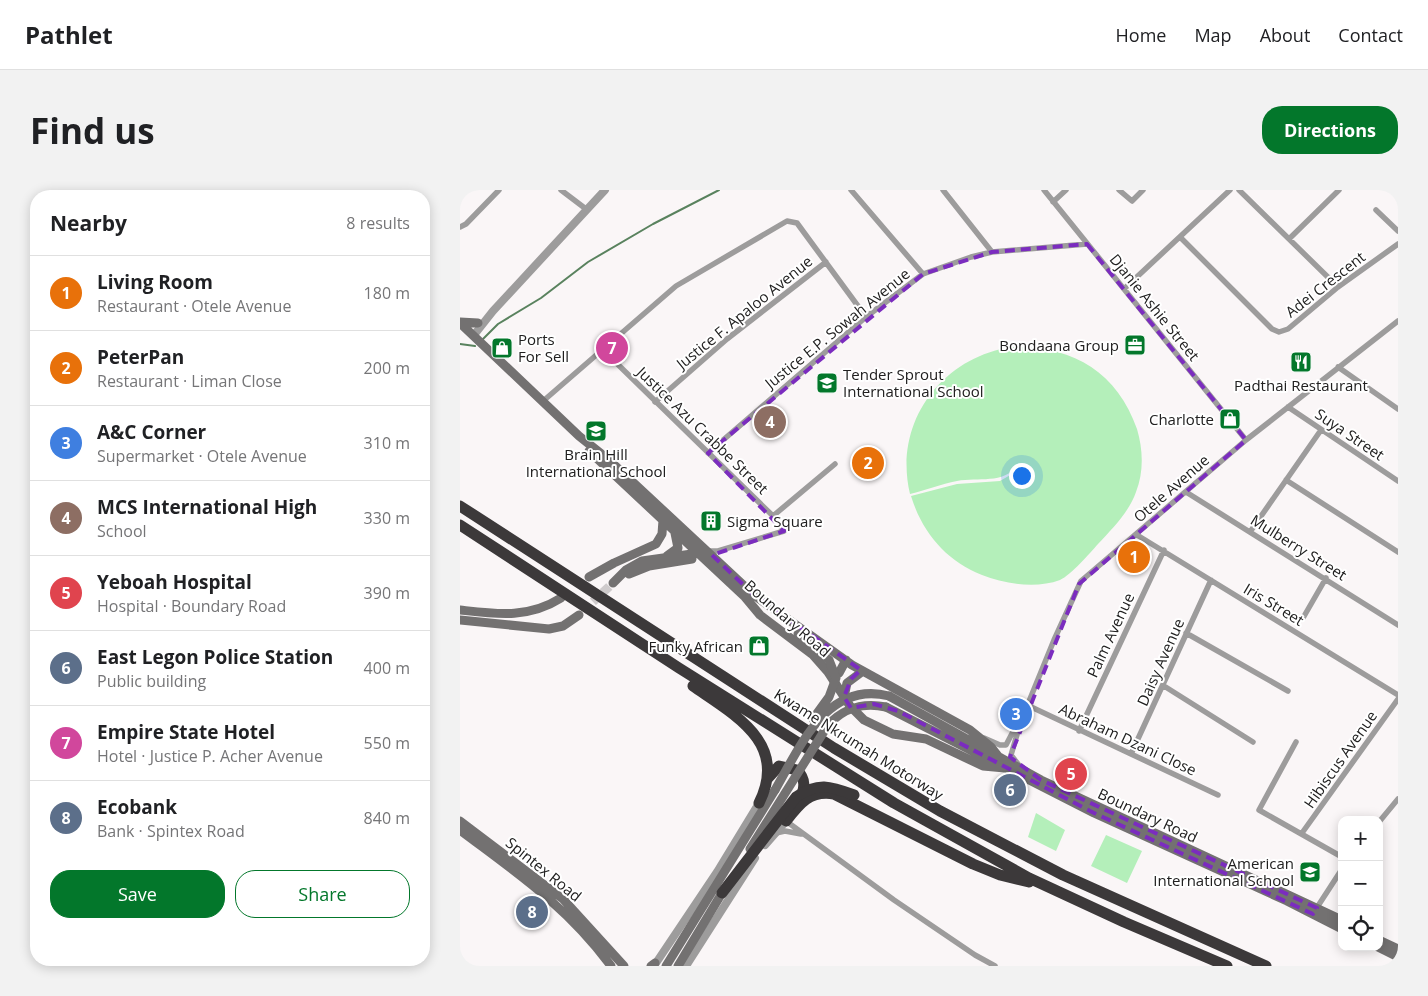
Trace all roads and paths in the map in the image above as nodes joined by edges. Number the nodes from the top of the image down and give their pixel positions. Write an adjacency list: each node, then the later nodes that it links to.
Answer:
1 (499, 190): 16 (street)
2 (561, 190): 14 (street)
3 (605, 190): 14 (street)
4 (851, 190): 24 (street)
5 (943, 190): 22 (street)
6 (1044, 190): 13 (street, Djanie Ashie Street)
7 (1066, 190): 13 (street)
8 (1120, 190): 9 (street)
9 (1143, 190)
10 (1230, 190): 18 (street)
11 (1239, 190): 19 (street)
12 (1339, 190): 19 (street)
13 (1053, 202): 20 (street, Djanie Ashie Street)
14 (586, 208): 30 (street)
15 (1376, 210): 17 (street)
16 (460, 227)
17 (1398, 232)
18 (1181, 238): 25 (street, Adei Crescent); 26 (street)
19 (1289, 239): 25 (street)
20 (1087, 244): 22 (street, Justice E.P. Sowah Avenue); 26 (street, Djanie Ashie Street)
21 (1398, 244): 25 (street, Adei Crescent)
22 (992, 252): 24 (street, Justice E.P. Sowah Avenue)
23 (826, 262): 27 (street); 32 (street); 35 (street, Justice F. Apaloo Avenue)
24 (923, 274): 27 (street, Justice E.P. Sowah Avenue)
25 (1338, 287)
26 (1125, 288): 40 (street, Djanie Ashie Street)
27 (866, 317): 41 (street, Justice E.P. Sowah Avenue)
28 (1398, 321): 33 (street, Otele Avenue)
29 (460, 322): 30 (main road); 31 (main road, Boundary Road)
30 (479, 325): 31 (main road); 31 (street)
31 (475, 336): 34 (main road, Boundary Road)
32 (602, 349): 34 (street); 35 (street, Justice Azu Crabbe Street)
33 (1338, 367): 36 (street, Otele Avenue); 37 (street)
34 (542, 402): 39 (main road, Boundary Road)
35 (655, 402): 41 (street, Justice Azu Crabbe Street)
36 (1288, 407): 38 (street, Suya Street); 40 (street, Otele Avenue)
37 (1398, 409)
38 (1321, 430): 43 (street); 44 (street, Suya Street)
39 (579, 436): 48 (main road, Boundary Road); 55 (main road, Boundary Road)
40 (1246, 440): 45 (street, Otele Avenue)
41 (708, 453): 47 (street, Justice Azu Crabbe Street)
42 (835, 464): 47 (street)
43 (1286, 480): 51 (street); 54 (street)
44 (1398, 481)
45 (1186, 492): 51 (street, Mulberry Street); 52 (street, Otele Avenue)
46 (460, 506): 124 (highway, Kwame Nkrumah Motorway)
47 (773, 516): 55 (street, Justice Azu Crabbe Street)
48 (663, 520): 50 (main road, Boundary Road); 59 (main road)
49 (460, 525): 65 (highway, Kwame Nkrumah Motorway)
50 (674, 530): 55 (main road, Boundary Road); 56 (main road)
51 (1250, 532): 60 (street, Mulberry Street)
52 (1137, 535): 53 (street, Iris Street); 79 (street, Otele Avenue)
53 (1164, 550): 61 (street, Iris Street); 83 (street, Palm Avenue)
54 (1398, 552)
55 (707, 554): 56 (main road); 57 (main road); 58 (main road, Boundary Road); 71 (main road, Boundary Road)
56 (662, 558): 57 (main road)
57 (680, 562): 58 (main road)
58 (714, 571): 62 (main road, Boundary Road)
59 (589, 577)
60 (1326, 578): 67 (street); 69 (street, Mulberry Street)
61 (1211, 580): 70 (street, Daisy Avenue); 76 (street, Iris Street)
62 (745, 597): 73 (main road, Boundary Road); 81 (main road, bridge)
63 (561, 598): 64 (main road)
64 (460, 610)
65 (593, 612): 90 (highway); 105 (highway, Kwame Nkrumah Motorway)
66 (579, 614): 68 (main road)
67 (1303, 618)
68 (460, 620)
69 (1398, 625)
70 (1186, 633): 74 (street, Daisy Avenue); 75 (street)
71 (846, 660): 72 (main road, Boundary Road); 73 (main road)
72 (863, 671): 77 (main road); 82 (main road, Boundary Road)
73 (828, 672): 77 (main road, Boundary Road)
74 (1164, 686): 84 (street); 86 (street, Daisy Avenue)
75 (1288, 691)
76 (1398, 695)
77 (844, 697): 88 (main road, Boundary Road)
78 (1398, 699): 100 (street, Hibiscus Avenue)
79 (1027, 705): 80 (street, Otele Avenue); 83 (street, Abraham Dzani Close)
80 (1021, 721): 82 (street, Otele Avenue); 89 (street, Otele Avenue)
81 (810, 729): 87 (main road, Boundary Road, bridge); 119 (main road, bridge)
82 (970, 730): 87 (main road, Boundary Road)
83 (1079, 731): 86 (street, Abraham Dzani Close)
84 (1253, 742)
85 (1296, 742): 100 (street)
86 (1131, 754): 91 (street, Abraham Dzani Close)
87 (998, 756): 89 (main road, Boundary Road)
88 (1005, 768): 106 (main road, Boundary Road, bridge); 107 (main road, Boundary Road)
89 (1024, 771): 107 (main road, Boundary Road)
90 (768, 778): 93 (highway); 94 (highway)
91 (1218, 795)
92 (1398, 799): 95 (street)
93 (759, 802): 115 (street)
94 (795, 810): 97 (highway); 102 (highway)
95 (1383, 817)
96 (460, 821): 118 (main road, Spintex Road)
97 (786, 821): 99 (street); 101 (street)
98 (460, 830): 113 (main road, Spintex Road)
99 (776, 833): 101 (street); 121 (street)
100 (1302, 833): 103 (street)
101 (808, 836): 122 (street)
102 (947, 851): 105 (highway); 106 (highway, bridge)
103 (1338, 855)
104 (1338, 875): 107 (street)
105 (1050, 887): 123 (highway, Kwame Nkrumah Motorway)
106 (722, 893): 120 (main road)
107 (1315, 911): 108 (main road, Boundary Road); 109 (main road, Boundary Road)
108 (1338, 919)
109 (1338, 926)
110 (1383, 942): 112 (main road)
111 (1383, 950): 114 (main road)
112 (1398, 950)
113 (601, 954): 116 (main road); 117 (main road, Spintex Road)
114 (1398, 957)
115 (654, 965)
116 (606, 966)
117 (611, 966)
118 (624, 966)
119 (666, 966)
120 (678, 966)
121 (686, 966)
122 (995, 966)
123 (1227, 966)
124 (1266, 966)

